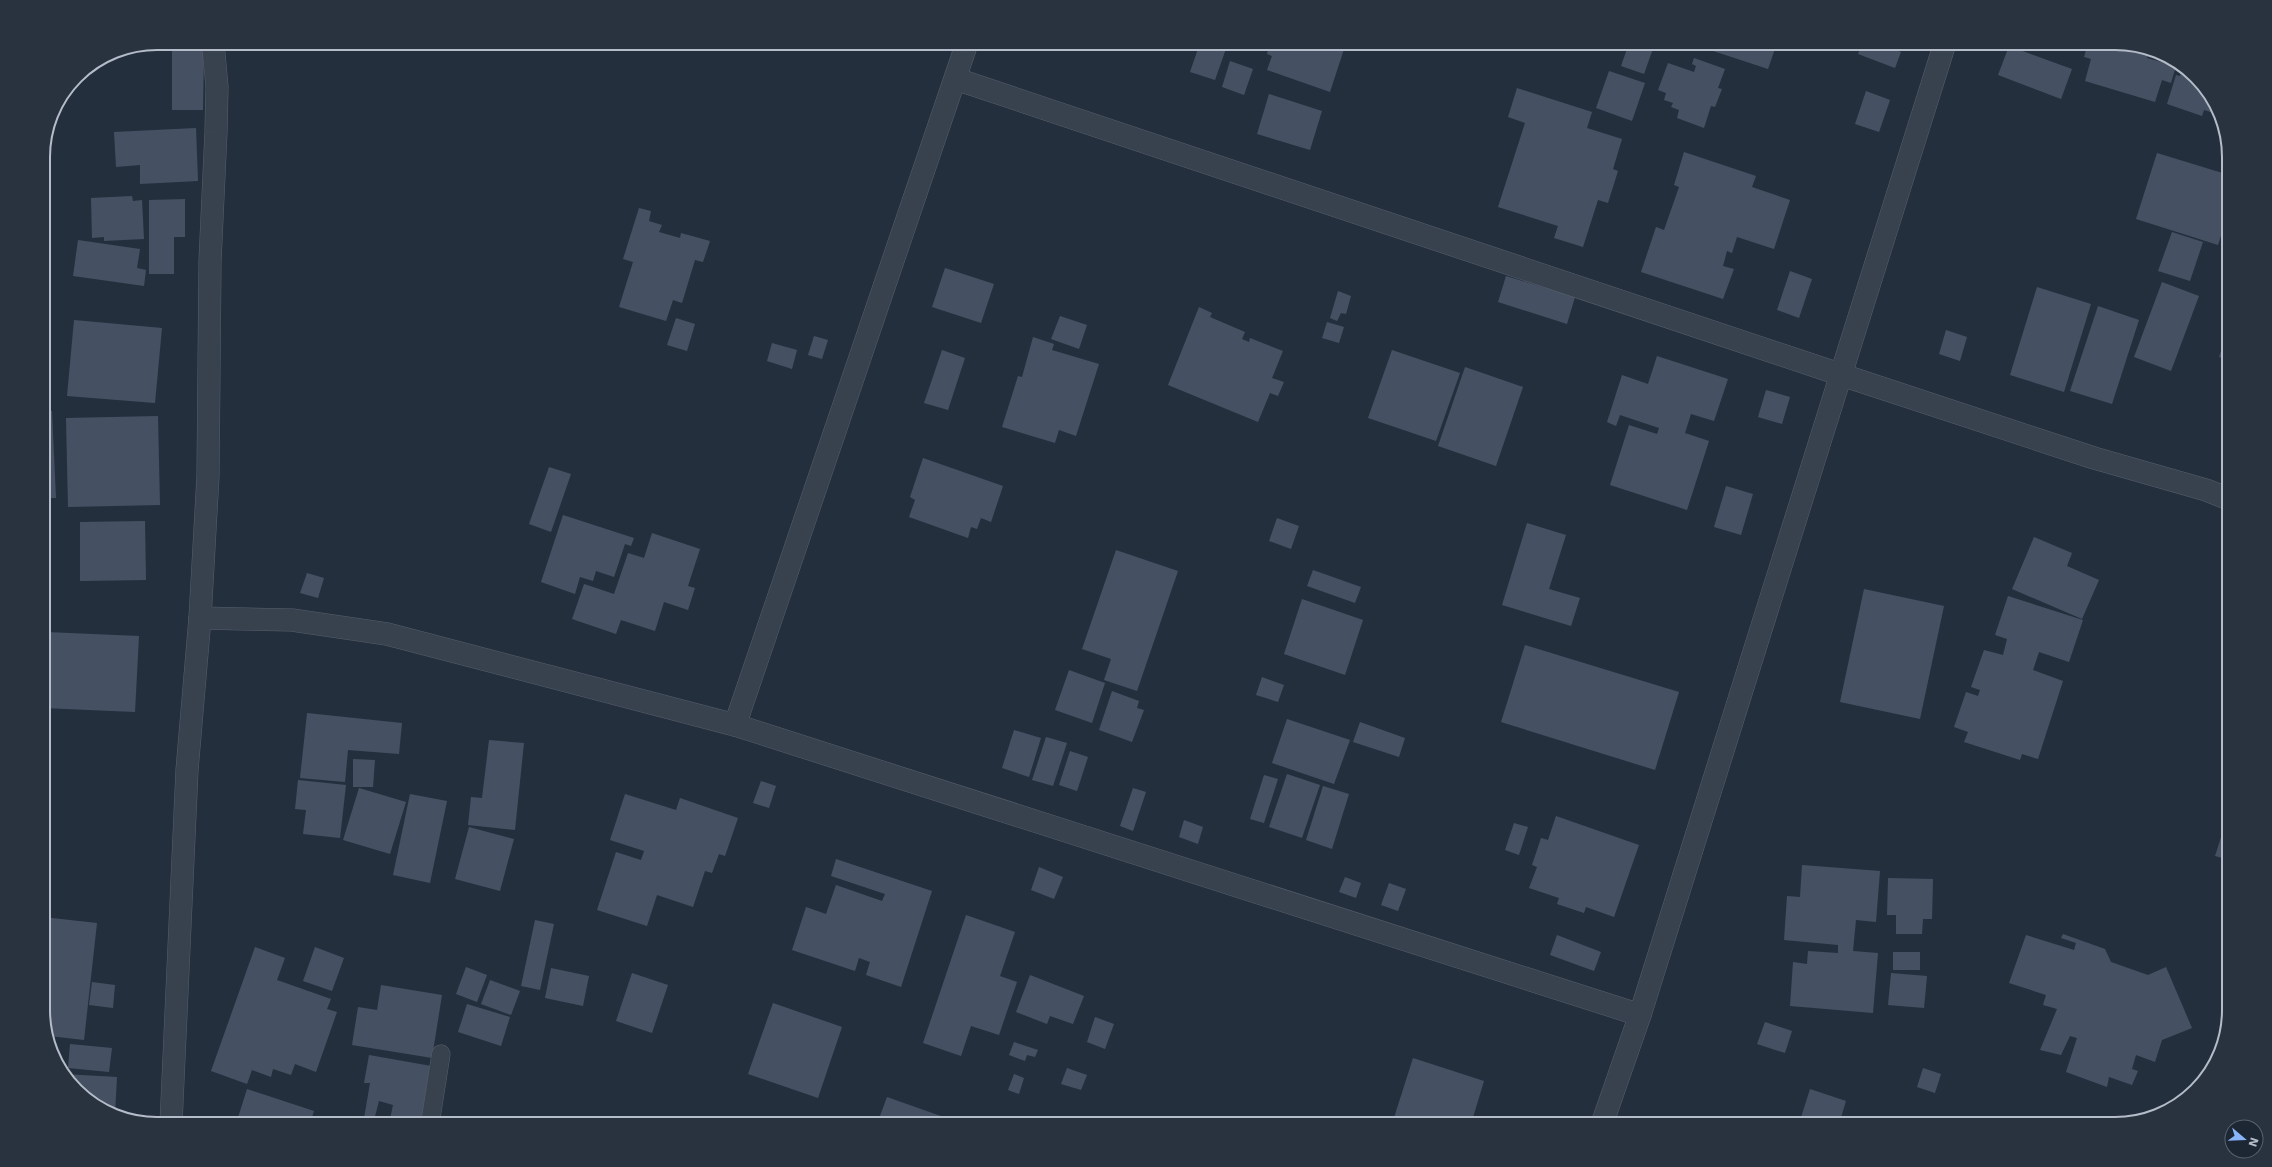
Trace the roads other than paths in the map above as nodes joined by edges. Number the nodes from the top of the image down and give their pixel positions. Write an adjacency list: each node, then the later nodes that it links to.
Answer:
1 (214, 50): 7 (street)
2 (965, 50): 4 (street)
3 (1943, 50): 5 (street)
4 (956, 79): 5 (street); 8 (street)
5 (1842, 375): 6 (street); 9 (street)
6 (2222, 496)
7 (200, 618): 8 (street); 11 (street)
8 (735, 725): 9 (street)
9 (1640, 1015): 13 (street)
10 (441, 1054): 12 (lane)
11 (171, 1117)
12 (431, 1117)
13 (1604, 1117)

